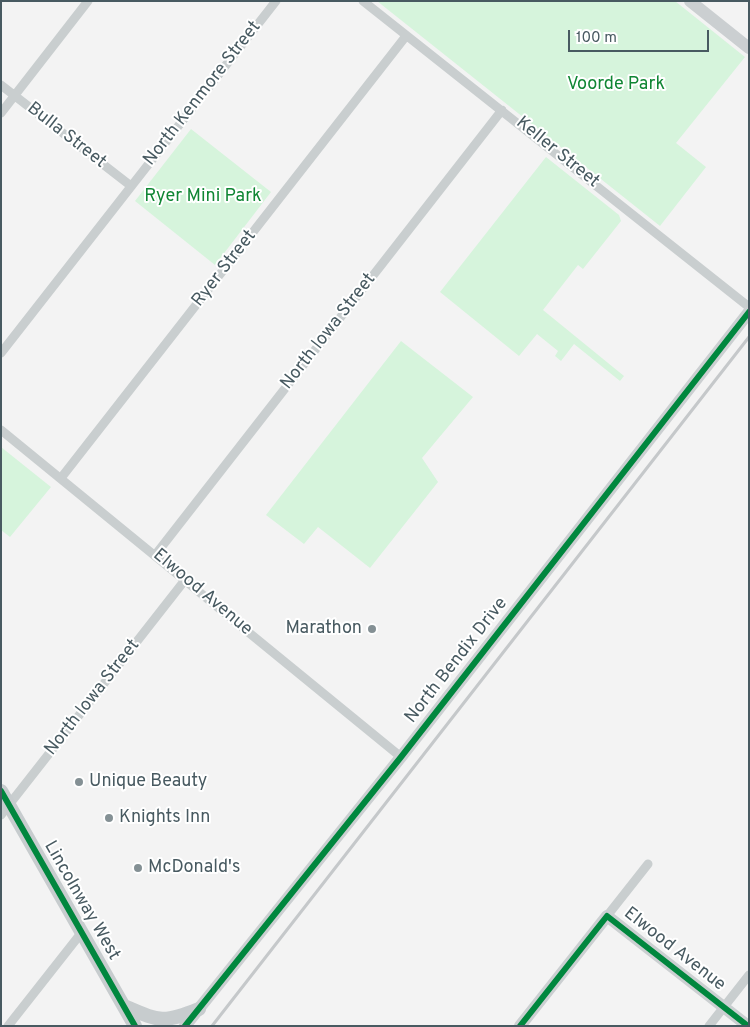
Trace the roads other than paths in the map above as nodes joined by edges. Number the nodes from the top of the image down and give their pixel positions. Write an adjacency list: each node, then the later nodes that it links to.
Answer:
1 (88, 1): 8 (street)
2 (276, 1): 11 (street, North Kenmore Street)
3 (363, 1): 5 (street, Keller Street)
4 (690, 1): 6 (street)
5 (406, 36): 9 (street, Keller Street); 16 (street, Ryer Street)
6 (749, 48)
7 (1, 85): 8 (street, Bulla Street)
8 (15, 96): 10 (street); 11 (street, Bulla Street)
9 (502, 110): 12 (street, Keller Street); 17 (street, North Iowa Street)
10 (1, 113)
11 (131, 186): 14 (street, North Kenmore Street)
12 (749, 307)
13 (749, 312): 19 (street, North Bendix Drive)
14 (1, 352)
15 (1, 430): 16 (street, Elwood Avenue)
16 (61, 478): 17 (street, Elwood Avenue)
17 (156, 554): 18 (street, Elwood Avenue)
18 (185, 580): 19 (street, Elwood Avenue); 21 (street, North Iowa Street)
19 (401, 757): 28 (street, North Bendix Drive)
20 (1, 791): 21 (main road, Lincolnway West)
21 (5, 810): 24 (main road, Lincolnway West)
22 (648, 864): 23 (street)
23 (607, 916): 27 (street, Elwood Avenue); 32 (street)
24 (82, 932): 26 (main road, Lincolnway West); 29 (street)
25 (749, 976): 27 (street)
26 (124, 1006): 28 (main road); 30 (main road, Lincolnway West)
27 (724, 1007): 33 (street); 34 (street, Elwood Avenue)
28 (199, 1009): 31 (street, North Bendix Drive)
29 (8, 1026)
30 (135, 1026)
31 (185, 1026)
32 (520, 1026)
33 (709, 1026)
34 (748, 1026)

